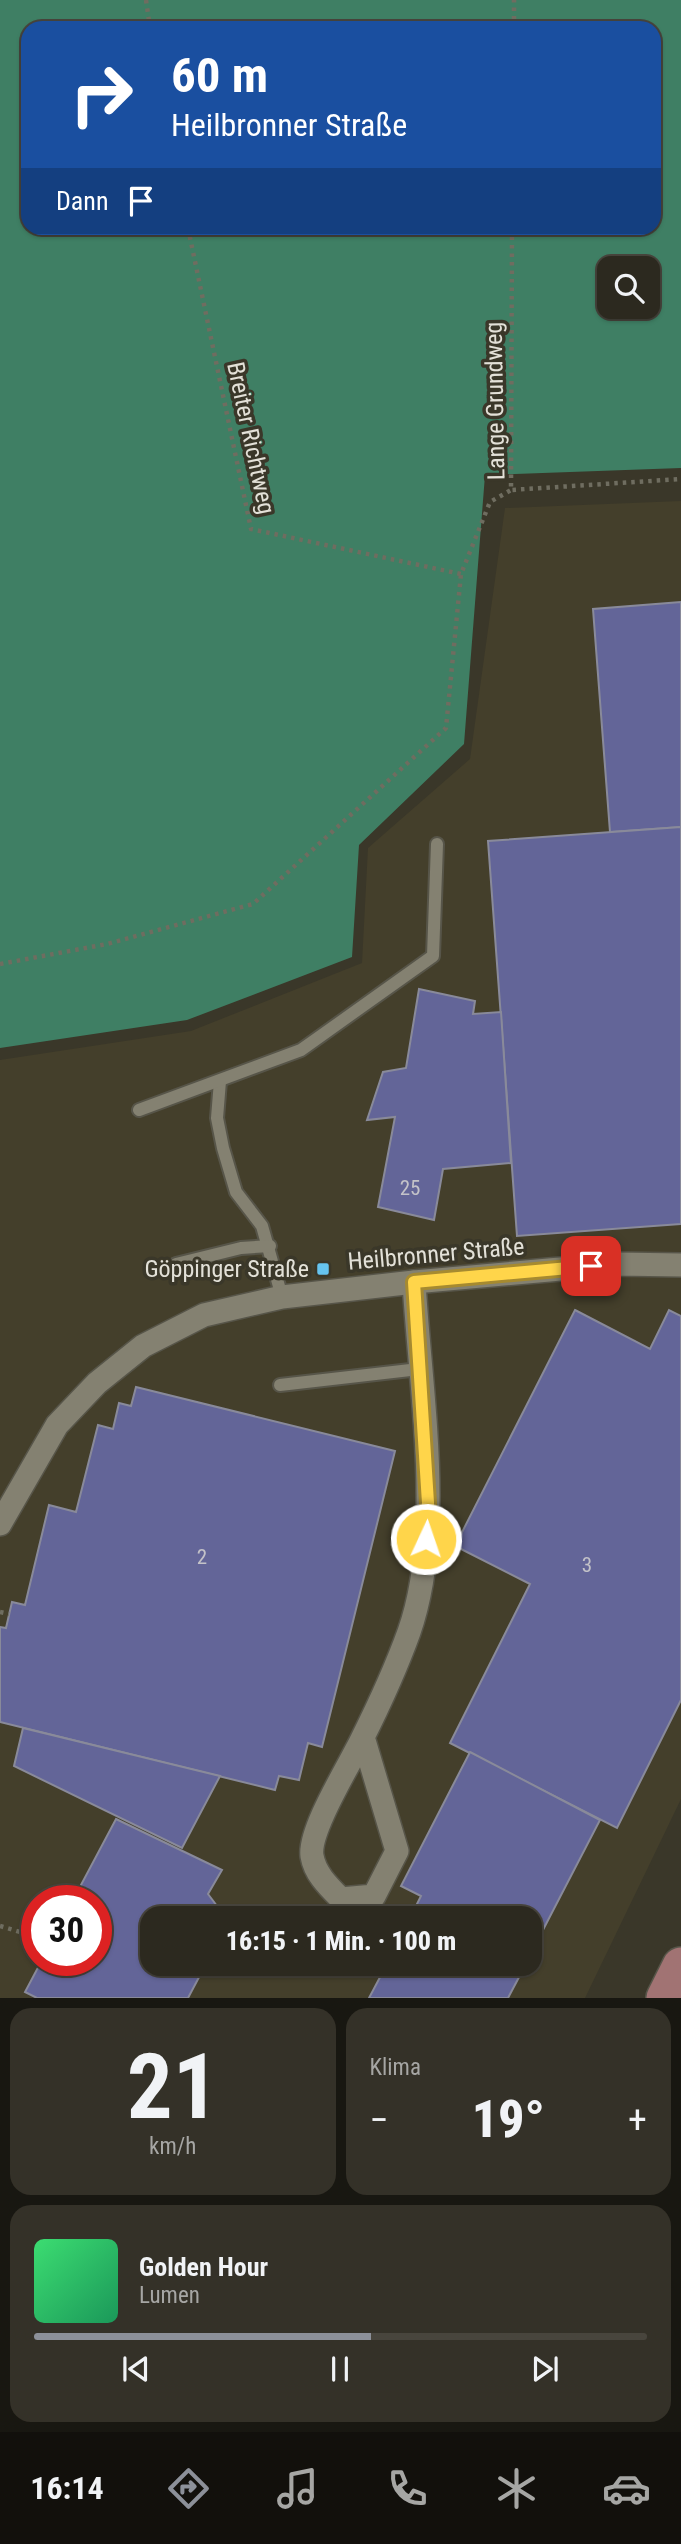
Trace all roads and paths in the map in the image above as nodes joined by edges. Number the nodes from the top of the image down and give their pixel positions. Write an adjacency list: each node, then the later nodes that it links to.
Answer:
1 (146, 0): 3 (path)
2 (514, 0): 4 (path)
3 (149, 21)
4 (514, 21)
5 (189, 235): 9 (path, Breiter Richtweg)
6 (512, 235): 8 (path, Lange Grundweg)
7 (681, 479): 8 (path, Lange Grundweg)
8 (511, 490): 9 (path)
9 (461, 574): 11 (path)
10 (437, 844): 12 (lane)
11 (0, 964)
12 (220, 1081): 13 (lane); 14 (lane)
13 (139, 1110)
14 (270, 1246): 15 (lane); 18 (lane)
15 (176, 1264)
16 (681, 1265): 17 (street, Heilbronner Straße)
17 (414, 1282): 18 (street, Heilbronner Straße); 19 (street)
18 (282, 1297): 21 (street, Heilbronner Straße)
19 (419, 1369): 20 (lane); 24 (street)
20 (280, 1385)
21 (0, 1524)
22 (0, 1612): 23 (path)
23 (9, 1614)
24 (363, 1737): 24 (street)
25 (0, 1926): 26 (path)
26 (21, 1932)
27 (681, 1966): 28 (main road)
28 (665, 1998)

